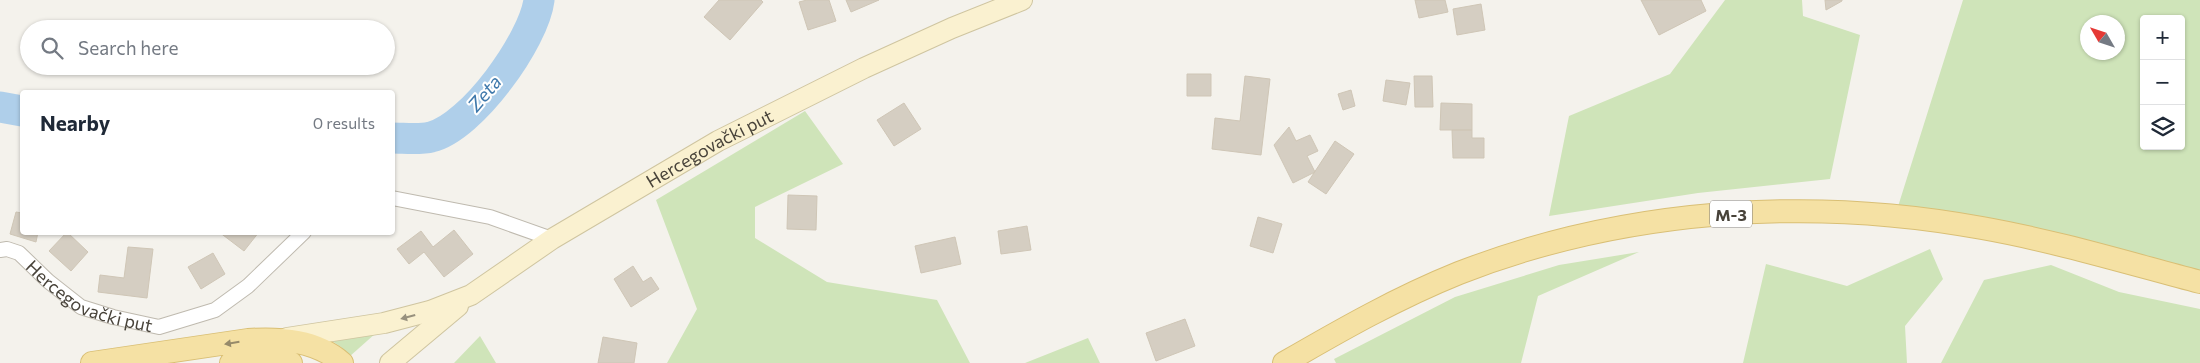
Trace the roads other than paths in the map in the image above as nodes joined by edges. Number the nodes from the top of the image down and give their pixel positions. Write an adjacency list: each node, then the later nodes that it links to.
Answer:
1 (1022, 0): 4 (main road, Hercegovački put)
2 (395, 199): 4 (street)
3 (301, 235): 5 (street, Hercegovački put)
4 (552, 239): 7 (main road, Hercegovački put)
5 (0, 250)
6 (2200, 282): 14 (main road, M-3)
7 (471, 296): 8 (main road, one-way to 8); 13 (main road)
8 (281, 340): 9 (main road, one-way to 9); 12 (main road)
9 (92, 363)
10 (231, 363): 11 (main road)
11 (291, 363)
12 (342, 363)
13 (390, 363)
14 (1284, 363)

